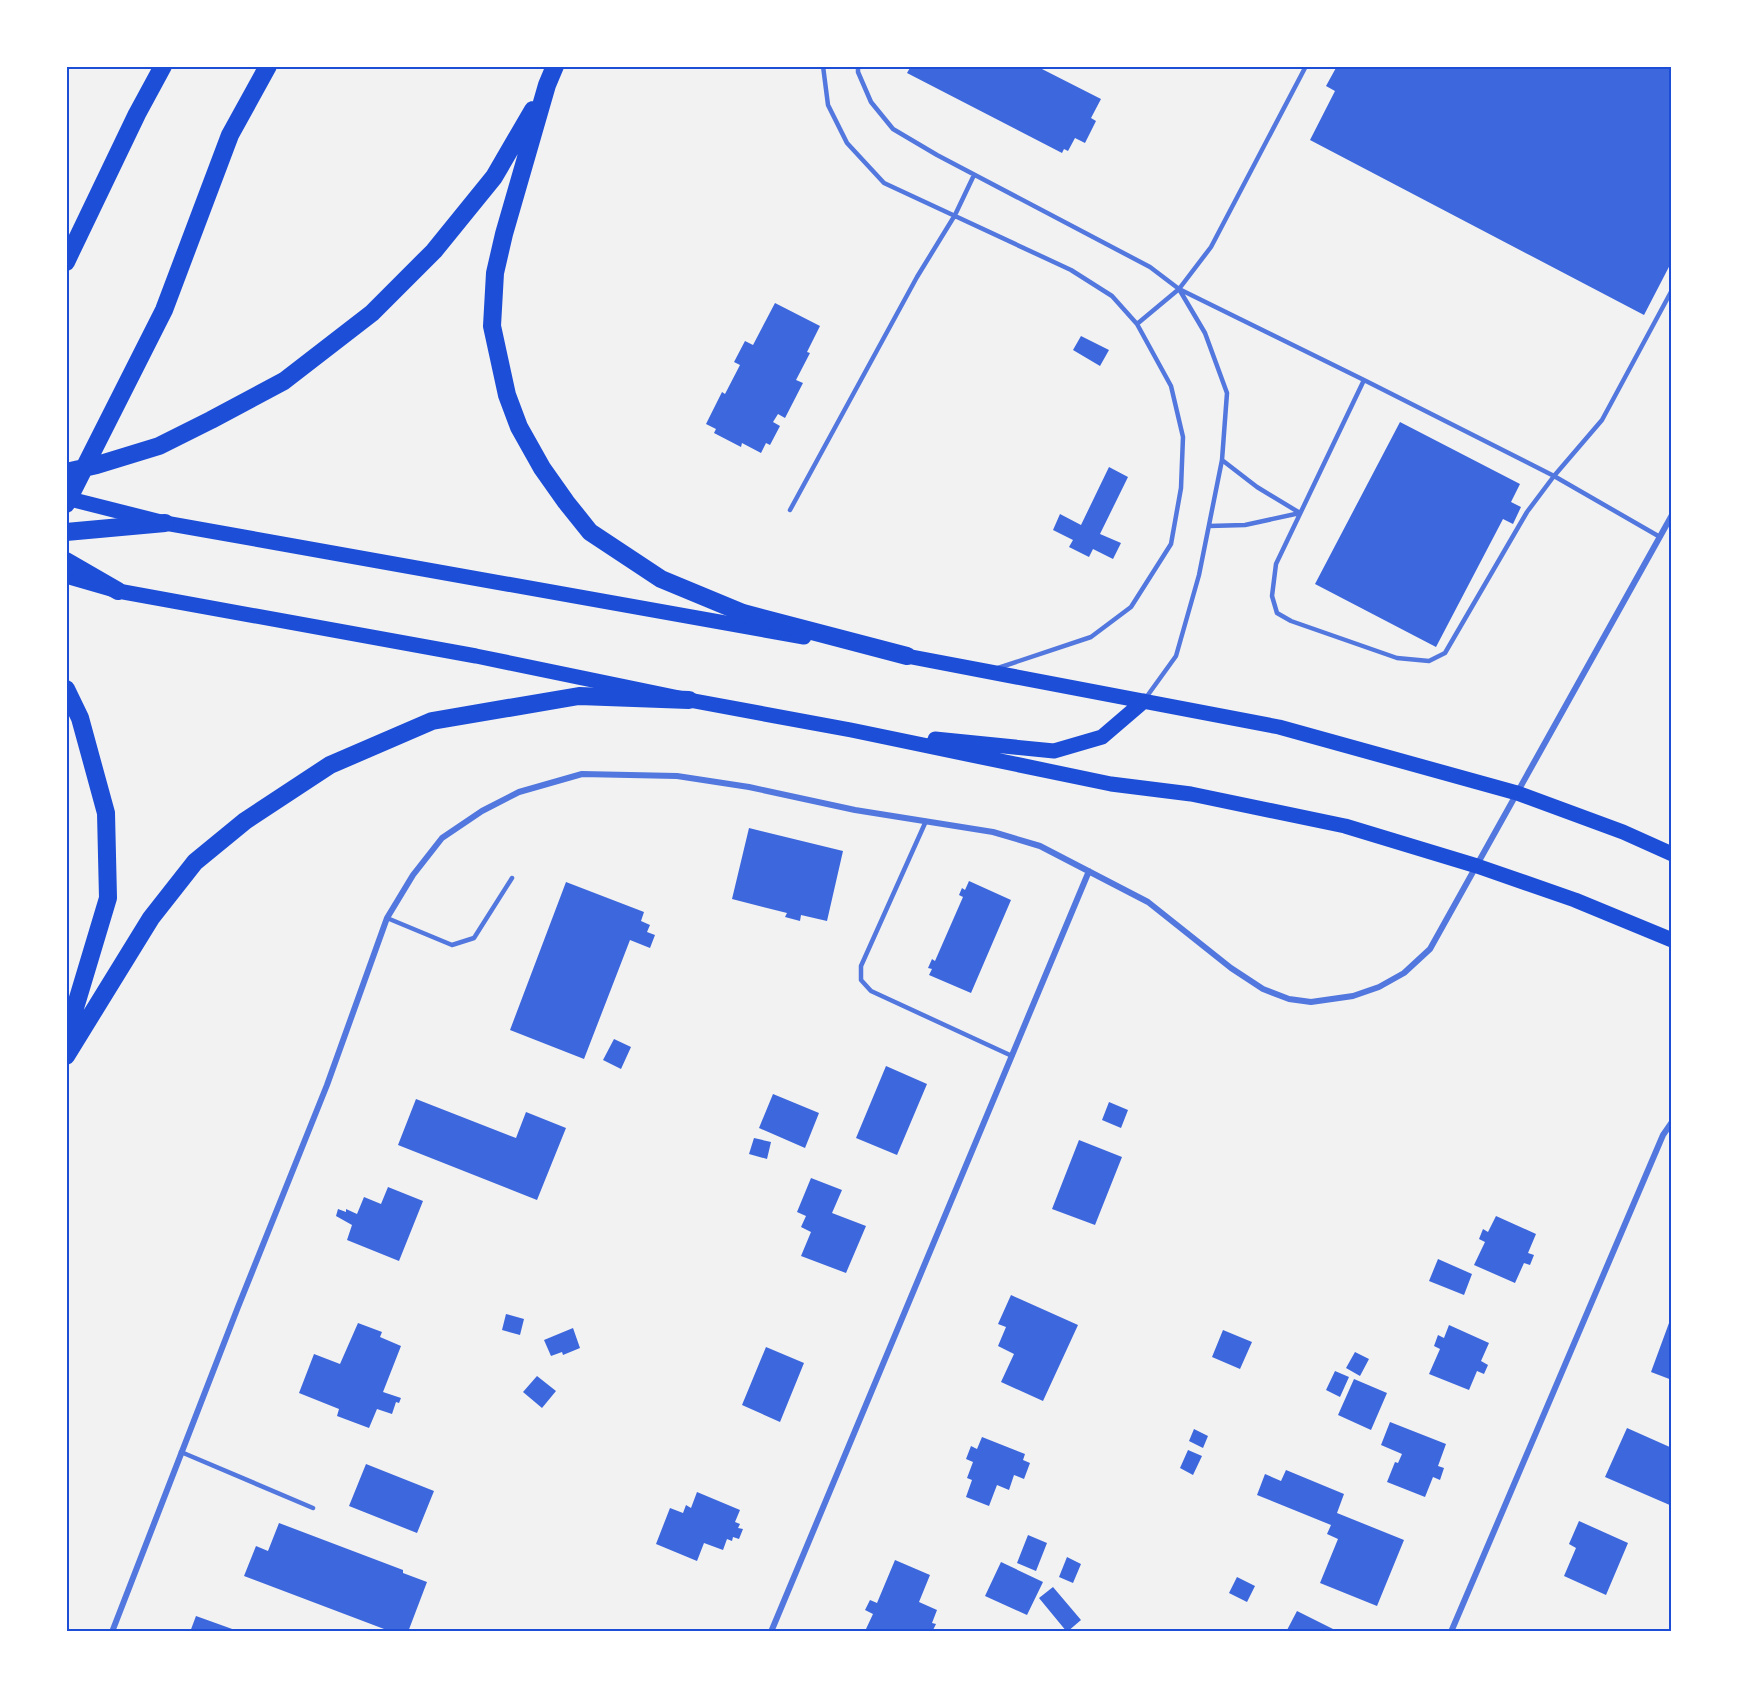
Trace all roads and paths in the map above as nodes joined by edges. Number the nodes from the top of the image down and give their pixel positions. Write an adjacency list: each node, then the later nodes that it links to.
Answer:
1 (163, 66): 10 (highway)
2 (268, 66): 19 (highway)
3 (555, 66): 7 (highway)
4 (823, 66): 9 (lane)
5 (858, 66): 8 (lane)
6 (1306, 66): 11 (lane)
7 (547, 85): 16 (highway); 30 (highway)
8 (975, 175): 9 (lane); 11 (lane)
9 (955, 215): 13 (lane); 20 (lane)
10 (66, 262)
11 (1179, 289): 13 (lane); 14 (lane); 15 (lane)
12 (1672, 290): 17 (lane)
13 (1137, 324): 31 (lane)
14 (1364, 380): 17 (lane); 21 (lane)
15 (1222, 460): 21 (lane); 24 (lane)
16 (66, 472)
17 (1554, 477): 21 (lane); 26 (lane)
18 (66, 498): 23 (main road)
19 (66, 504)
20 (790, 510)
21 (1300, 513): 24 (lane)
22 (1672, 515): 26 (street)
23 (165, 523): 25 (highway); 30 (main road)
24 (1209, 526): 34 (lane)
25 (66, 532)
26 (1660, 537): 36 (street)
27 (66, 561): 29 (highway)
28 (66, 576): 29 (main road)
29 (118, 591): 33 (main road)
30 (907, 656): 31 (main road)
31 (987, 671): 34 (main road)
32 (66, 689): 44 (highway)
33 (690, 700): 35 (main road); 45 (highway)
34 (1144, 701): 35 (main road); 36 (main road)
35 (851, 730): 39 (main road)
36 (1518, 793): 38 (main road); 39 (street)
37 (926, 821): 40 (street); 42 (street); 46 (lane)
38 (1672, 854)
39 (1477, 866): 40 (street); 43 (main road)
40 (1089, 871): 46 (street)
41 (512, 878): 42 (lane)
42 (387, 918): 48 (street)
43 (1672, 940)
44 (66, 1038)
45 (66, 1056)
46 (1012, 1056): 51 (street)
47 (1672, 1122): 52 (street)
48 (181, 1452): 49 (lane); 50 (street)
49 (313, 1508)
50 (112, 1632)
51 (771, 1632)
52 (1451, 1632)

